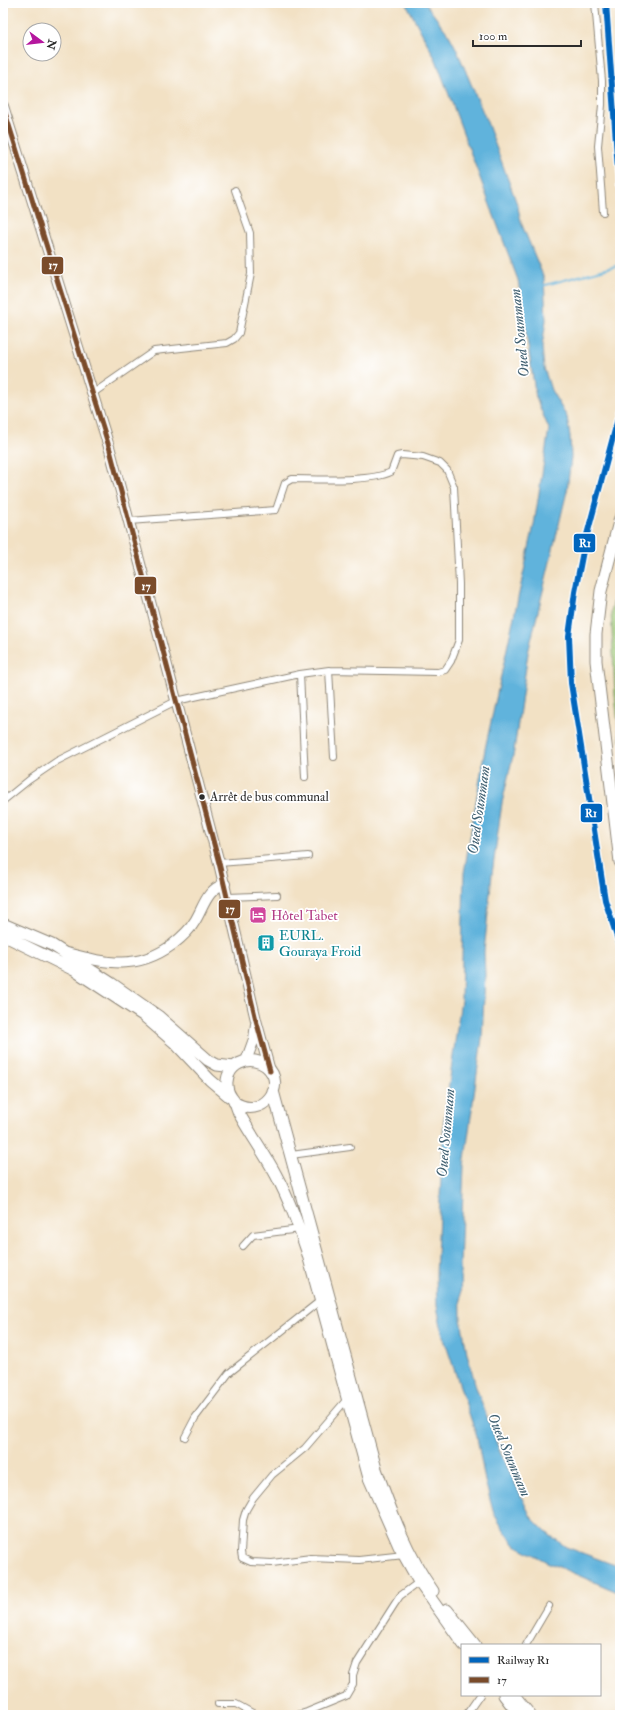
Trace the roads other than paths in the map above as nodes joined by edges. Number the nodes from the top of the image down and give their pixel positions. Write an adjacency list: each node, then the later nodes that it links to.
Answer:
1 (595, 3): 4 (street)
2 (3, 106): 5 (main road)
3 (235, 190): 5 (street)
4 (603, 212)
5 (92, 394): 7 (main road)
6 (620, 518): 15 (highway)
7 (129, 522): 8 (street); 10 (main road)
8 (329, 670): 9 (street); 11 (street)
9 (300, 674): 10 (street); 12 (street)
10 (176, 701): 13 (street); 16 (main road)
11 (334, 757)
12 (305, 778)
13 (3, 801)
14 (308, 856): 16 (street)
15 (620, 862)
16 (220, 863): 17 (main road)
17 (225, 884): 19 (main road); 22 (main road)
18 (277, 895): 19 (street)
19 (228, 897): 23 (main road)
20 (3, 924): 22 (highway)
21 (3, 936): 28 (highway)
22 (62, 952): 25 (highway)
23 (256, 1020): 24 (main road); 26 (main road)
24 (246, 1061): 25 (highway); 26 (highway)
25 (234, 1067): 28 (highway)
26 (270, 1071): 27 (highway)
27 (273, 1091): 28 (highway); 30 (highway)
28 (232, 1100): 31 (highway)
29 (350, 1146): 30 (street)
30 (291, 1155): 40 (highway)
31 (300, 1229): 32 (street); 33 (highway)
32 (243, 1246)
33 (320, 1300): 34 (highway); 35 (street)
34 (347, 1399): 36 (highway); 36 (street)
35 (185, 1437)
36 (404, 1555): 37 (highway)
37 (419, 1582): 39 (highway); 47 (street)
38 (549, 1606): 41 (street)
39 (463, 1644)
40 (474, 1644)
41 (527, 1644)
42 (479, 1696): 48 (street)
43 (505, 1696): 49 (highway)
44 (515, 1696): 50 (highway)
45 (218, 1704): 46 (street)
46 (256, 1715)
47 (297, 1715)
48 (466, 1715)
49 (519, 1715)
50 (530, 1715)

